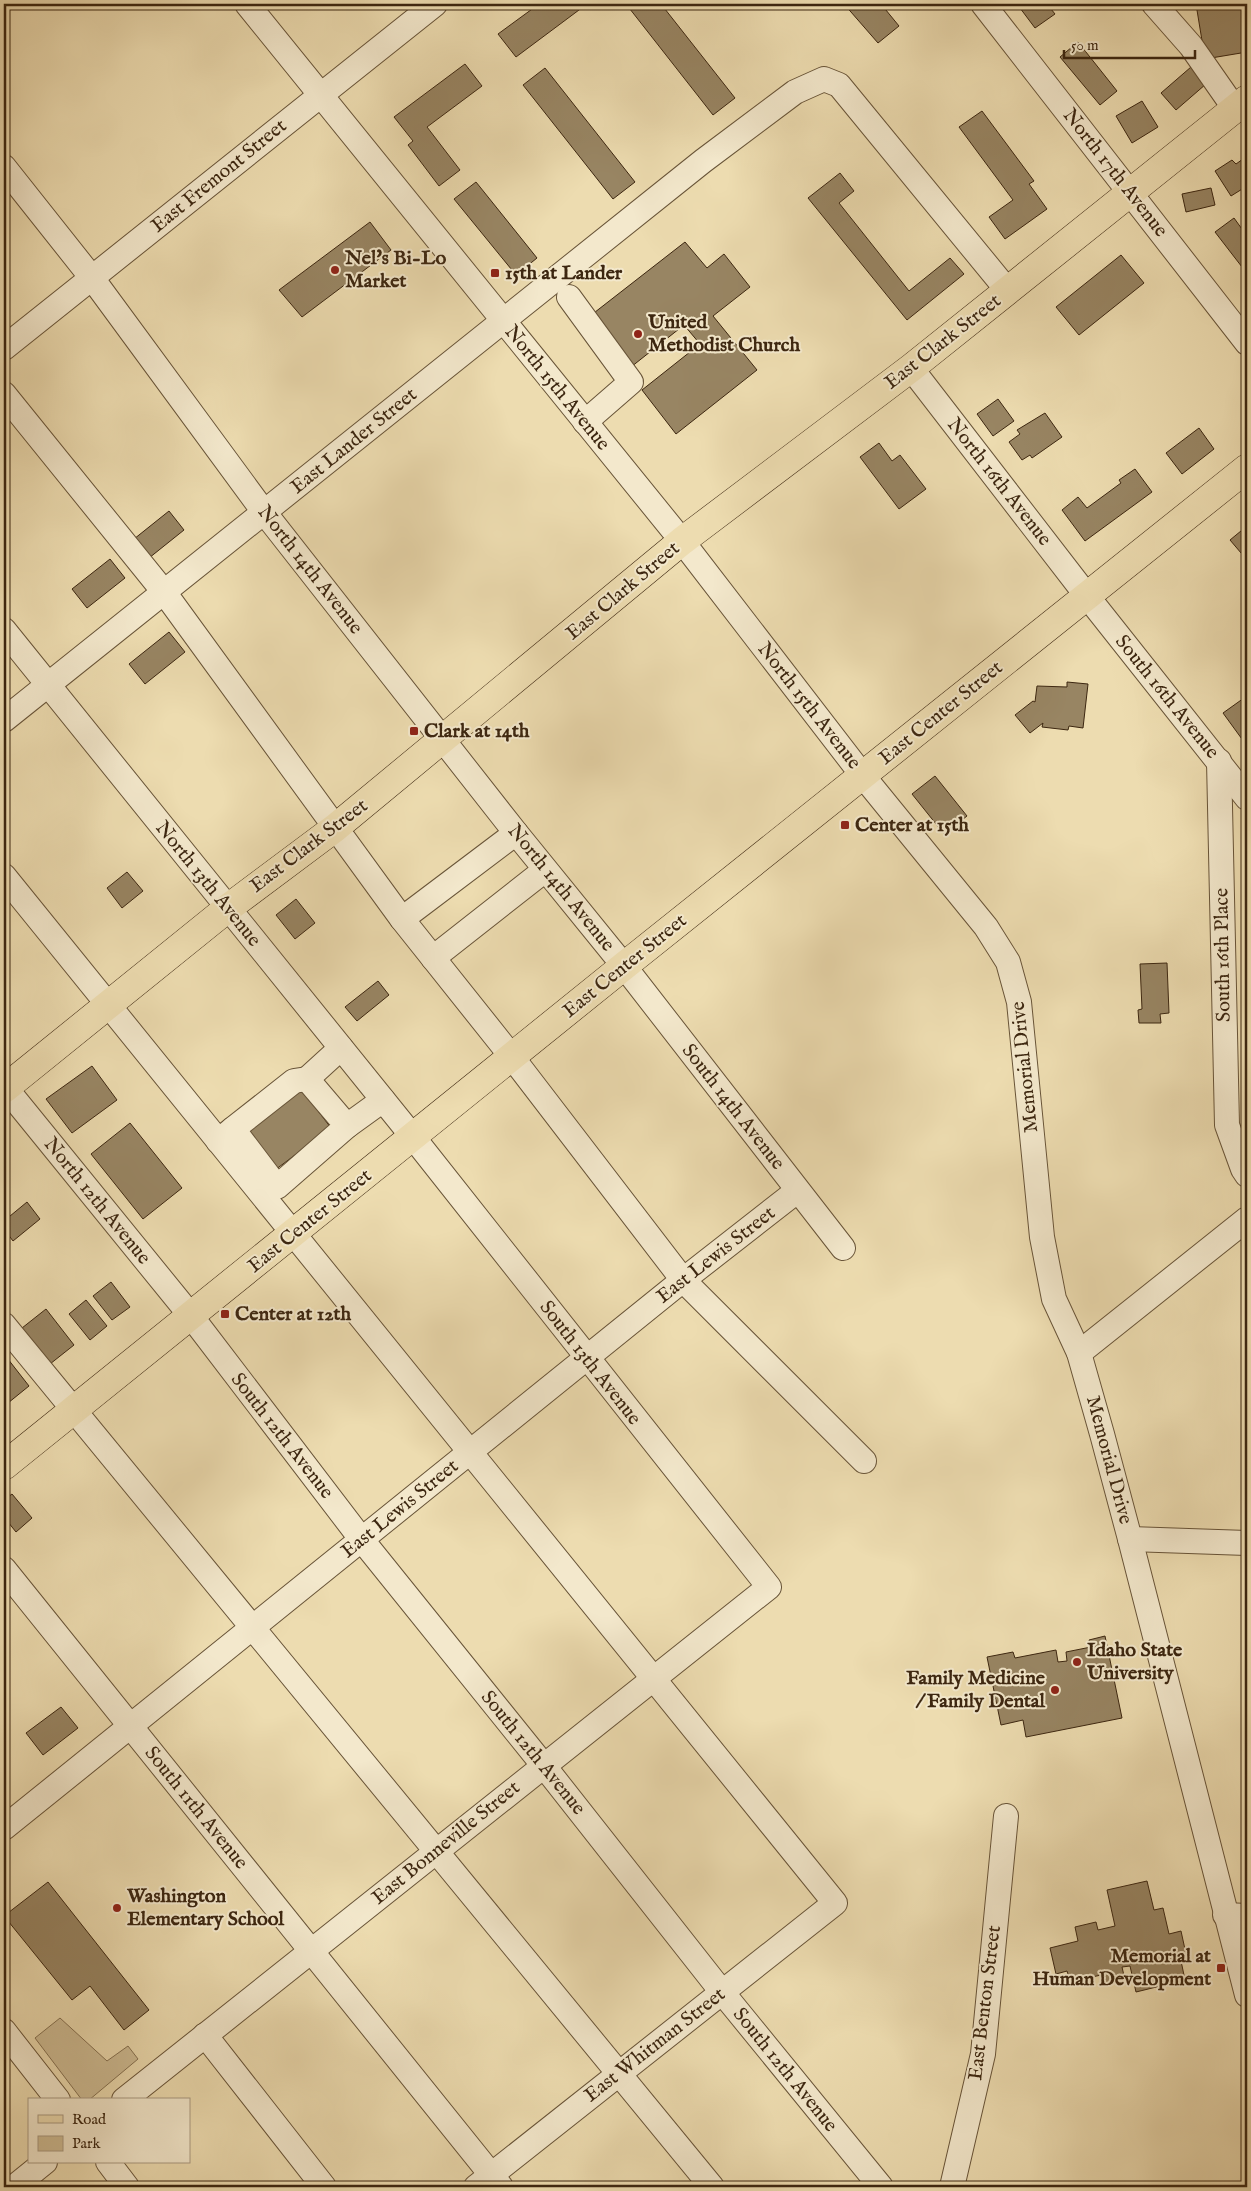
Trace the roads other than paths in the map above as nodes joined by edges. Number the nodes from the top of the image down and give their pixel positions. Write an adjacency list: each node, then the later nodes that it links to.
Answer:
1 (247, 4): 5 (street, North 15th Avenue)
2 (983, 4): 8 (street, North 17th Avenue)
3 (1154, 4): 6 (street)
4 (423, 7): 5 (street, East Fremont Street)
5 (321, 95): 9 (street, East Fremont Street); 12 (street, North 15th Avenue)
6 (1241, 104): 8 (main road, East Clark Street)
7 (4, 168): 9 (street, North 14th Avenue)
8 (1131, 193): 10 (main road, East Clark Street); 13 (street, North 17th Avenue)
9 (92, 278): 14 (street, East Fremont Street); 19 (street, North 14th Avenue)
10 (1008, 291): 12 (street, East Lander Street); 15 (main road, East Clark Street)
11 (569, 297): 17 (street)
12 (504, 321): 17 (street, North 15th Avenue); 19 (street, East Lander Street)
13 (1247, 343)
14 (4, 348)
15 (911, 368): 20 (main road, East Clark Street); 22 (street, North 16th Avenue)
16 (4, 394): 21 (street)
17 (585, 422): 20 (street, North 15th Avenue)
18 (1247, 468): 22 (main road, East Center Street)
19 (264, 512): 21 (street, East Lander Street); 26 (street, North 14th Avenue)
20 (682, 541): 26 (main road, East Clark Street); 28 (street, North 15th Avenue)
21 (164, 592): 24 (street, East Lander Street); 30 (street)
22 (1086, 596): 27 (street, South 16th Avenue); 28 (main road, East Center Street)
23 (4, 630): 24 (street, North 13th Avenue)
24 (48, 685): 25 (street, East Lander Street); 34 (street, North 13th Avenue)
25 (4, 720)
26 (444, 740): 30 (main road, East Clark Street); 31 (street, North 14th Avenue)
27 (1219, 761): 29 (street, South 16th Avenue); 48 (street, South 16th Place)
28 (863, 776): 36 (street, North 15th Avenue); 38 (main road, East Center Street)
29 (1247, 798)
30 (335, 828): 34 (main road, East Clark Street); 35 (street)
31 (516, 833): 32 (street, North 14th Avenue); 35 (street)
32 (545, 870): 37 (street); 38 (street, North 14th Avenue)
33 (4, 876): 39 (street)
34 (228, 908): 39 (main road, East Clark Street); 40 (street, North 13th Avenue)
35 (402, 919): 37 (street)
36 (986, 928): 56 (street, Memorial Drive)
37 (433, 958): 41 (street)
38 (624, 966): 41 (main road, East Center Street); 49 (street, South 14th Avenue)
39 (108, 1005): 43 (main road, East Clark Street); 46 (street)
40 (341, 1048): 42 (street); 44 (street, North 13th Avenue)
41 (512, 1057): 47 (main road, East Center Street); 53 (street)
42 (307, 1079): 45 (street); 46 (street)
43 (4, 1087): 54 (street, North 12th Avenue)
44 (382, 1100): 45 (street); 47 (street, North 13th Avenue)
45 (347, 1126): 46 (street)
46 (226, 1135): 51 (street)
47 (413, 1137): 51 (main road, East Center Street); 57 (street, South 13th Avenue)
48 (1247, 1175)
49 (797, 1191): 52 (street, South 14th Avenue); 53 (street, East Lewis Street)
50 (1247, 1219): 56 (street)
51 (292, 1235): 54 (main road, East Center Street); 59 (street)
52 (843, 1248)
53 (684, 1280): 57 (street, East Lewis Street); 60 (street)
54 (191, 1316): 58 (main road, East Center Street); 63 (street, South 12th Avenue)
55 (4, 1325): 58 (street)
56 (1079, 1353): 62 (street, Memorial Drive)
57 (587, 1359): 59 (street, East Lewis Street); 66 (street, South 13th Avenue)
58 (74, 1410): 61 (main road, East Center Street); 67 (street)
59 (470, 1452): 63 (street, East Lewis Street); 68 (street)
60 (864, 1461)
61 (4, 1466)
62 (1130, 1538): 64 (street); 74 (street, Memorial Drive)
63 (362, 1540): 67 (street, East Lewis Street); 70 (street, South 12th Avenue)
64 (1247, 1543)
65 (4, 1568): 69 (street, South 11th Avenue)
66 (769, 1586): 68 (street, East Bonneville Street)
67 (252, 1628): 69 (street, East Lewis Street); 73 (street)
68 (653, 1679): 70 (street, East Bonneville Street); 76 (street, East Whitman Street)
69 (131, 1726): 72 (street, East Lewis Street); 75 (street, South 11th Avenue)
70 (544, 1766): 73 (street, East Bonneville Street); 76 (street, South 12th Avenue)
71 (1006, 1816): 91 (street, East Benton Street)
72 (4, 1828)
73 (436, 1851): 75 (street, East Bonneville Street); 80 (street)
74 (1236, 1915): 77 (street, Memorial Drive)
75 (311, 1951): 79 (street, East Bonneville Street); 85 (street, South 11th Avenue)
76 (722, 1992): 80 (street, East Whitman Street); 90 (street, South 12th Avenue)
77 (1247, 1995)
78 (4, 2031): 81 (street)
79 (205, 2035): 82 (street, East Bonneville Street); 88 (street)
80 (619, 2074): 85 (street, East Whitman Street); 89 (street)
81 (56, 2098)
82 (126, 2098)
83 (43, 2164): 86 (street)
84 (110, 2164): 87 (street)
85 (490, 2183)
86 (14, 2187)
87 (128, 2187)
88 (324, 2187)
89 (712, 2187)
90 (881, 2187)
91 (952, 2187)

